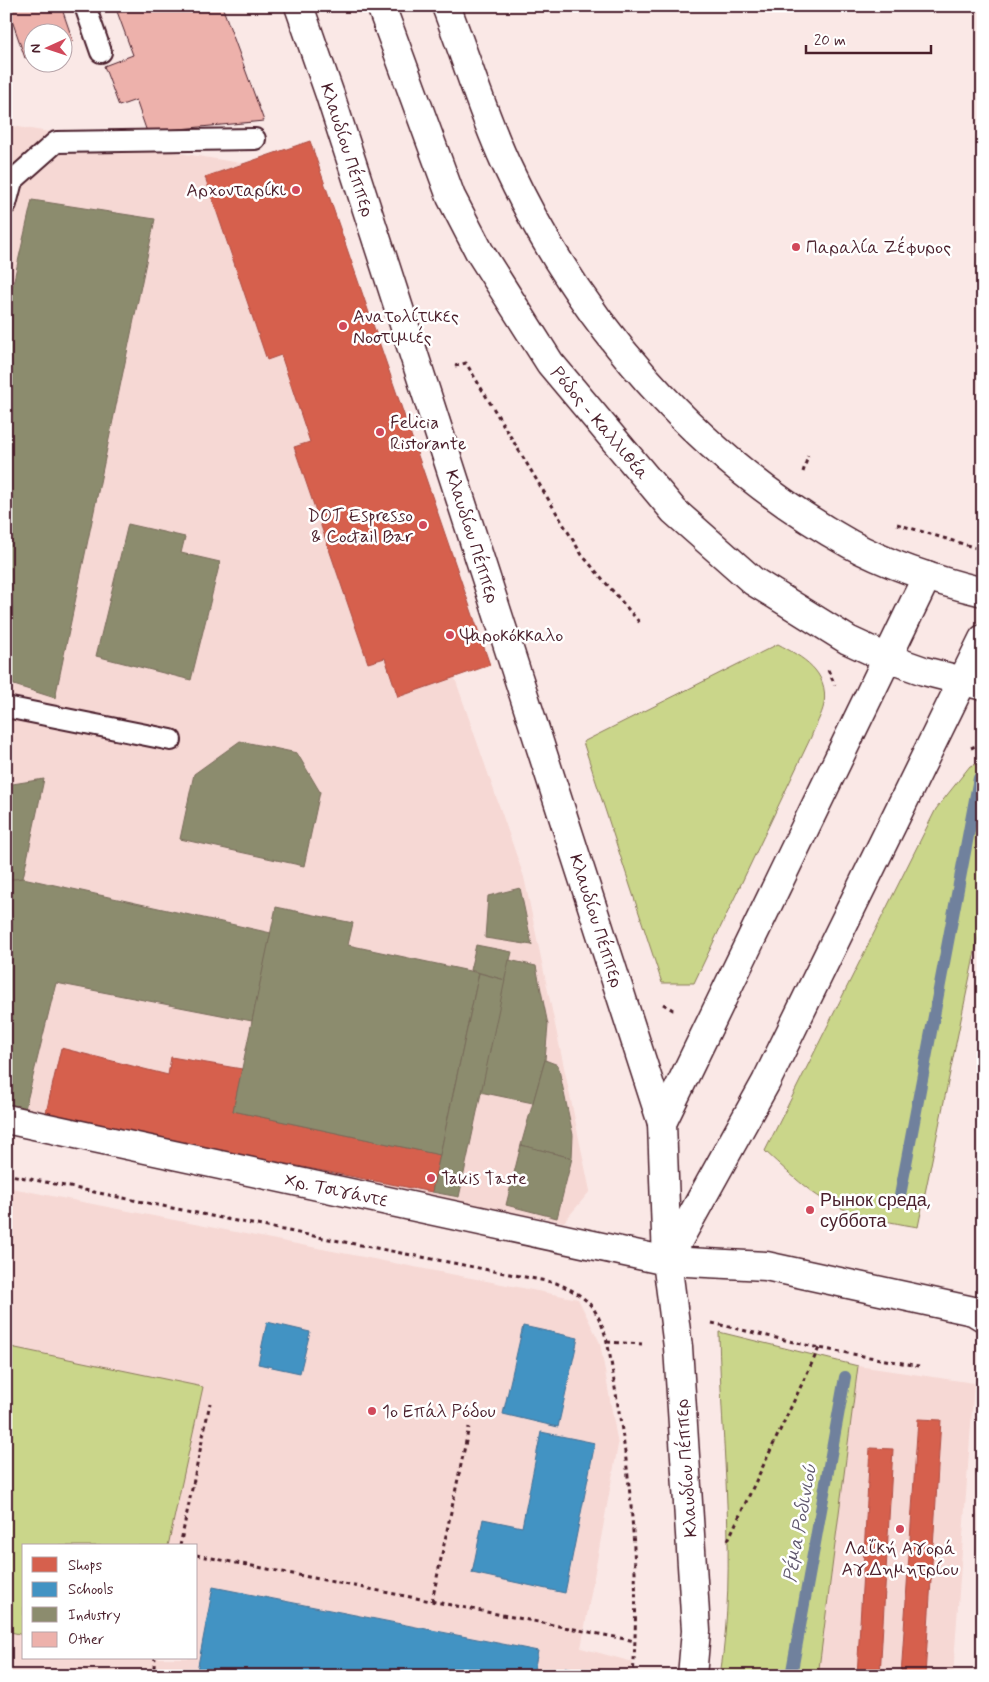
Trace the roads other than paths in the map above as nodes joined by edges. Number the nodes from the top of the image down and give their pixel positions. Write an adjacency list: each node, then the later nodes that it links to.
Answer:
1 (86, 6): 5 (lane)
2 (299, 6): 16 (street, Κλαυδίου Πέππερ)
3 (381, 6): 11 (street, Ρόδος - Καλλιθέα)
4 (446, 6): 8 (street)
5 (101, 52)
6 (255, 139): 7 (lane)
7 (6, 204)
8 (927, 576): 9 (street); 11 (street)
9 (983, 592)
10 (983, 639): 12 (street)
11 (887, 658): 12 (street, Ρόδος - Καλλιθέα); 16 (street)
12 (972, 683): 17 (street)
13 (6, 707): 14 (lane)
14 (171, 740)
15 (6, 1119): 17 (street, Χρ. Τσιγάντε)
16 (662, 1124): 17 (street, Κλαυδίου Πέππερ)
17 (667, 1261): 18 (street, Χρ. Τσιγάντε); 19 (street, Κλαυδίου Πέππερ)
18 (983, 1316)
19 (692, 1676)

